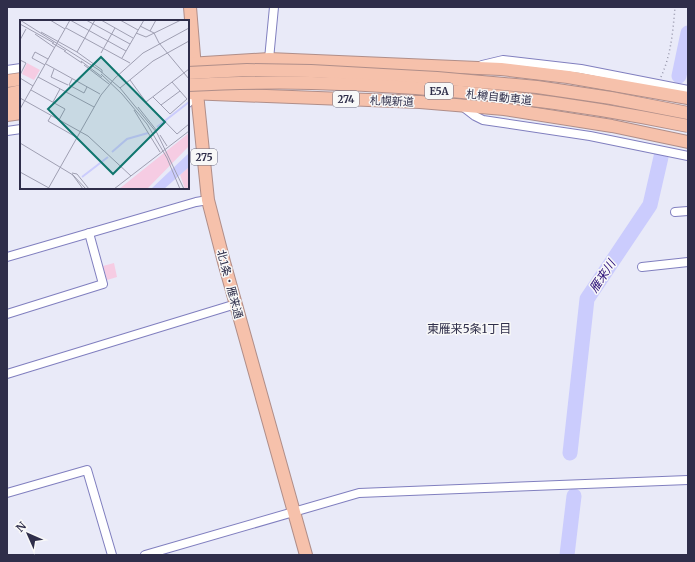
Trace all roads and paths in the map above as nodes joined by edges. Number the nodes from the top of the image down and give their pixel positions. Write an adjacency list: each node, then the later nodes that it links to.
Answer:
1 (190, 7): 5 (highway, 北1条・雁来通 / 275)
2 (274, 7): 4 (street)
3 (676, 7): 11 (path)
4 (269, 59): 5 (highway); 7 (highway)
5 (190, 66): 14 (highway, 北1条・雁来通 / 275); 23 (highway, 札樽自動車道 / E5A, bridge)
6 (20, 68): 8 (street)
7 (470, 68): 11 (street); 18 (highway)
8 (7, 70)
9 (20, 79): 10 (highway)
10 (7, 81)
11 (657, 84): 15 (street)
12 (20, 88): 13 (highway)
13 (7, 89)
14 (191, 90): 21 (highway, 札幌新道 / 274); 27 (highway, 札樽自動車道 / E5A, bridge); 32 (highway, 北1条・雁来通 / 275)
15 (688, 90)
16 (20, 91): 17 (highway)
17 (7, 94)
18 (688, 98)
19 (20, 102): 20 (highway)
20 (7, 105)
21 (462, 105): 30 (highway, 札幌新道 / 274); 31 (street)
22 (20, 113): 24 (highway)
23 (688, 113)
24 (7, 115)
25 (20, 120): 26 (highway)
26 (7, 121)
27 (688, 126)
28 (20, 129): 29 (street)
29 (7, 131)
30 (688, 142)
31 (688, 156)
32 (208, 200): 35 (street); 39 (highway, 北1条・雁来通 / 275)
33 (688, 211): 34 (street)
34 (675, 212)
35 (89, 233): 36 (street); 40 (street)
36 (7, 257)
37 (688, 262): 38 (street)
38 (642, 267)
39 (236, 304): 41 (street); 44 (highway, 北1条・雁来通 / 275)
40 (7, 314)
41 (7, 374)
42 (688, 480): 44 (street)
43 (7, 493): 46 (street)
44 (294, 512): 45 (street); 48 (highway, 北1条・雁来通 / 275)
45 (170, 552): 47 (street)
46 (112, 555)
47 (145, 555)
48 (306, 555)

